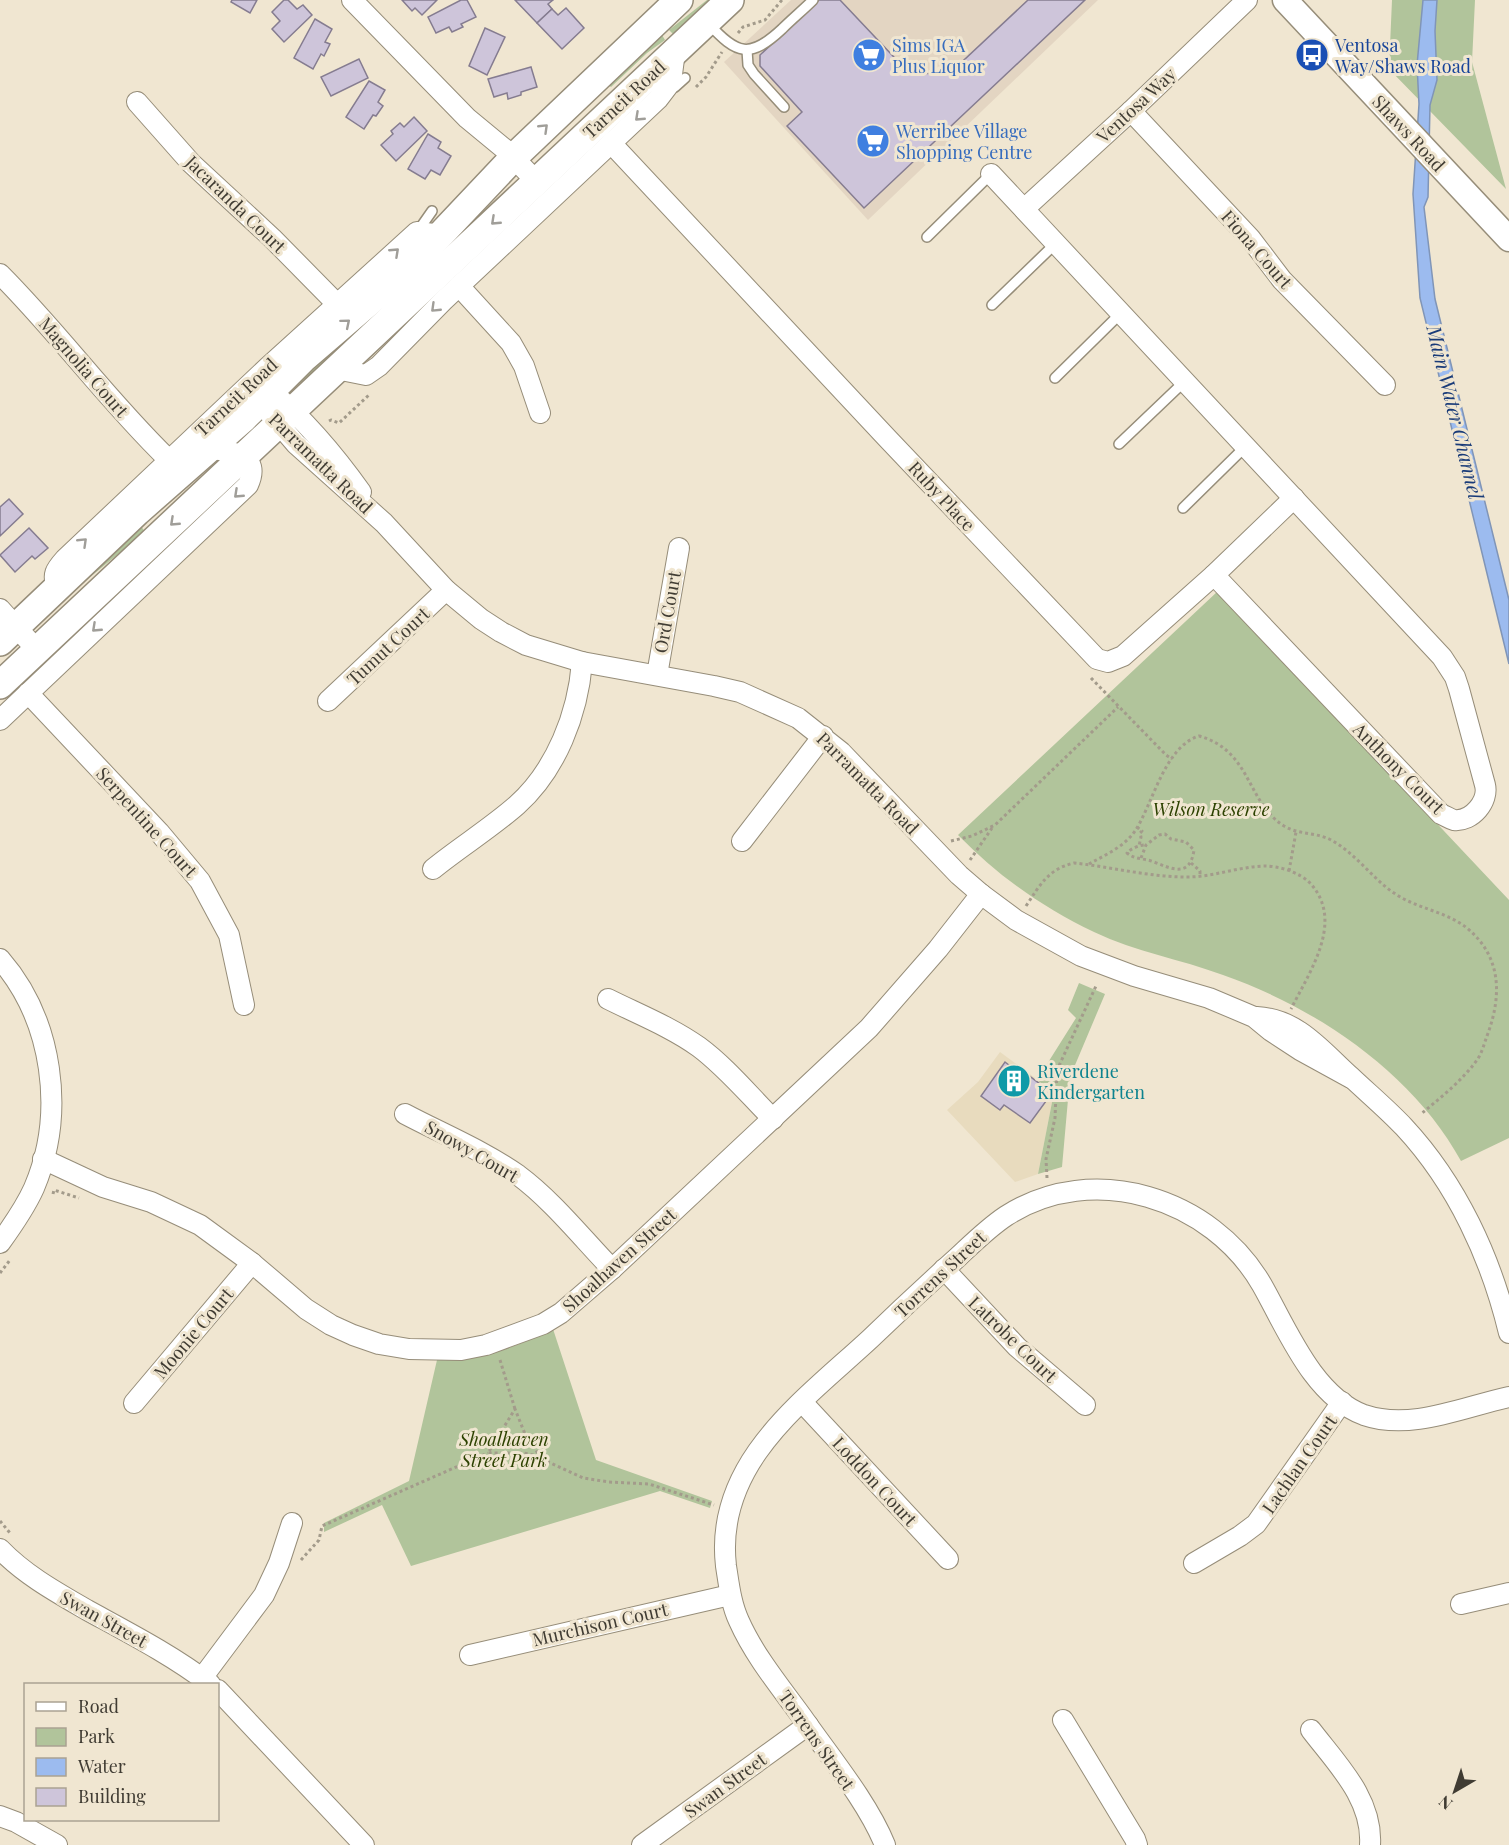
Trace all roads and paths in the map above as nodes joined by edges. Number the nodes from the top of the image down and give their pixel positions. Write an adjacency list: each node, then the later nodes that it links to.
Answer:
1 (352, 0): 14 (street)
2 (679, 0): 14 (main road, Tarneit Road, one-way to 2)
3 (730, 0): 7 (main road, Tarneit Road)
4 (813, 0): 8 (lane)
5 (1247, 0): 12 (street, Ventosa Way)
6 (1285, 0): 20 (street, Shaws Road)
7 (707, 21): 8 (lane); 9 (main road, Tarneit Road)
8 (747, 50): 11 (lane)
9 (675, 51): 13 (street, Tarneit Road, one-way to 13); 16 (main road, Tarneit Road)
10 (137, 102): 24 (street, Jacaranda Court)
11 (784, 107)
12 (1131, 111): 17 (street, Ventosa Way); 30 (street, Fiona Court)
13 (610, 143): 23 (street, Tarneit Road); 42 (street, Ruby Place)
14 (509, 162): 16 (street); 18 (main road, Tarneit Road)
15 (991, 174): 17 (street); 19 (lane)
16 (533, 186): 27 (main road, Tarneit Road, one-way to 27)
17 (1024, 209): 21 (street)
18 (430, 226): 24 (street, Tarneit Road, one-way to 18); 31 (main road, Tarneit Road, one-way to 18)
19 (927, 237)
20 (1509, 239)
21 (1055, 244): 25 (lane); 26 (street)
22 (0, 274): 38 (street, Magnolia Court)
23 (459, 286): 27 (street, Tarneit Road, one-way to 27); 32 (street)
24 (338, 305): 38 (street, Tarneit Road)
25 (992, 305)
26 (1120, 314): 28 (lane); 29 (street)
27 (336, 369): 33 (main road, Tarneit Road)
28 (1055, 378)
29 (1184, 382): 34 (lane); 35 (street)
30 (1385, 385)
31 (266, 396): 33 (street, Parramatta Road); 36 (main road, Tarneit Road)
32 (540, 413)
33 (286, 417): 37 (main road, Tarneit Road); 44 (street, Parramatta Road)
34 (1119, 444)
35 (1245, 447): 39 (street); 40 (lane)
36 (210, 449): 37 (street, Tarneit Road); 43 (main road, Tarneit Road)
37 (243, 456): 45 (main road, Tarneit Road, one-way to 45); 51 (street, one-way to 51)
38 (168, 459): 43 (street, Tarneit Road, one-way to 38)
39 (1294, 498): 42 (street, Ruby Place); 42 (street, Anthony Court)
40 (1183, 508)
41 (679, 548): 49 (street, Ord Court)
42 (1214, 575)
43 (58, 588): 45 (main road); 46 (main road, Tarneit Road)
44 (446, 590): 48 (street, Parramatta Road); 52 (street, Tumut Court)
45 (78, 611): 47 (main road, Tarneit Road)
46 (5, 626): 47 (street)
47 (37, 650): 50 (main road, Tarneit Road)
48 (582, 662): 49 (street, Parramatta Road); 66 (street)
49 (657, 675): 55 (street, Parramatta Road)
50 (0, 685)
51 (28, 693): 54 (street); 75 (street, Serpentine Court)
52 (328, 701)
53 (1118, 707): 56 (path)
54 (0, 720)
55 (823, 736): 59 (street); 60 (street, Parramatta Road)
56 (995, 825): 60 (path); 68 (path)
57 (1137, 827): 58 (path); 62 (path); 65 (path)
58 (1296, 832): 67 (path); 80 (path)
59 (742, 841)
60 (928, 843): 68 (street, Parramatta Road)
61 (1146, 845): 62 (path); 63 (path); 64 (path)
62 (1139, 846): 63 (path)
63 (1141, 858): 64 (path)
64 (1191, 863): 69 (path)
65 (1089, 864): 69 (path); 71 (path)
66 (433, 868)
67 (1289, 871): 69 (path); 77 (path)
68 (959, 875): 70 (street, Parramatta Road)
69 (1200, 877)
70 (981, 894): 71 (street, Parramatta Road); 81 (street, Shoalhaven Street)
71 (1016, 920): 76 (street, Parramatta Road)
72 (0, 959): 82 (street)
73 (1096, 986): 83 (path)
74 (608, 999): 81 (street)
75 (244, 1005)
76 (1254, 1017): 77 (street, Parramatta Road); 78 (street, Parramatta Road)
77 (1284, 1022): 78 (street, Parramatta Road)
78 (1351, 1077): 88 (street, Parramatta Road)
79 (405, 1114): 86 (street, Snowy Court)
80 (1421, 1114)
81 (772, 1119): 86 (street, Shoalhaven Street)
82 (40, 1168): 84 (street); 85 (street, Shoalhaven Street)
83 (1047, 1179)
84 (0, 1243)
85 (252, 1263): 86 (street, Shoalhaven Street); 92 (street, Moonie Court)
86 (612, 1269)
87 (944, 1269): 90 (street, Torrens Street); 91 (street, Torrens Street); 93 (street, Latrobe Court)
88 (1509, 1333)
89 (1509, 1397): 91 (street, Torrens Street)
90 (802, 1402): 96 (street, Torrens Street); 100 (street, Loddon Court)
91 (1342, 1402): 102 (street, Lachlan Court)
92 (134, 1403)
93 (1085, 1405)
94 (488, 1453): 95 (path); 95 (path); 101 (path)
95 (542, 1458): 96 (path)
96 (730, 1510): 104 (street, Torrens Street)
97 (0, 1521): 99 (path)
98 (292, 1523): 108 (street)
99 (7, 1543): 107 (street, Swan Street)
100 (948, 1559)
101 (300, 1561)
102 (1194, 1563)
103 (1509, 1593): 105 (street)
104 (730, 1595): 106 (street, Murchison Court); 111 (street, Torrens Street)
105 (1461, 1604)
106 (470, 1655)
107 (209, 1683)
108 (211, 1683)
109 (219, 1693): 115 (street, Swan Street)
110 (1063, 1720): 118 (street)
111 (808, 1725): 116 (street, Swan Street); 117 (street, Torrens Street)
112 (1311, 1730): 119 (street)
113 (0, 1816): 114 (street)
114 (57, 1845)
115 (364, 1845)
116 (642, 1845)
117 (885, 1845)
118 (1137, 1845)
119 (1370, 1845)

